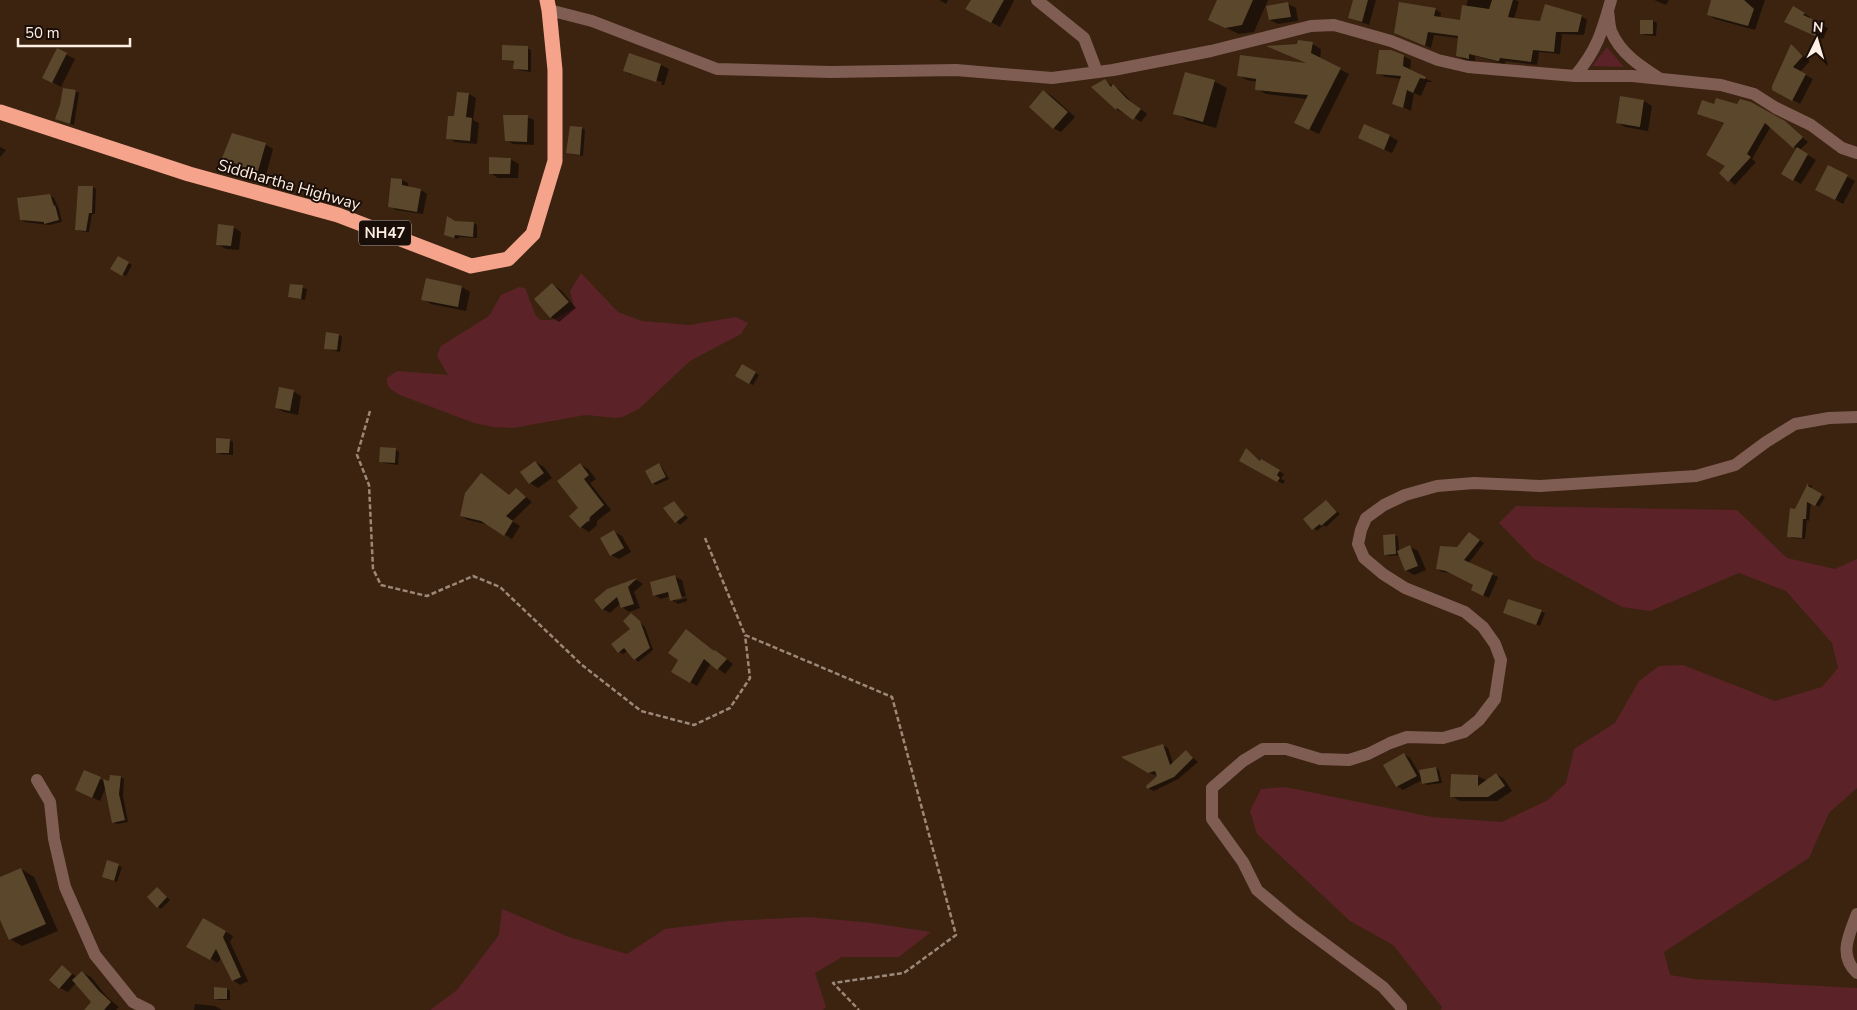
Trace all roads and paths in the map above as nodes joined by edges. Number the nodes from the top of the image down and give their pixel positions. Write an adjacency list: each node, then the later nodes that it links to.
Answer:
1 (1037, 0): 4 (street)
2 (548, 5): 4 (street); 7 (highway, Siddhartha Highway / NH47)
3 (1609, 5): 5 (street); 6 (street)
4 (1097, 72): 5 (street)
5 (1575, 76): 6 (street)
6 (1662, 79): 8 (street)
7 (0, 112)
8 (1857, 153)
9 (370, 411): 12 (path)
10 (1857, 417): 18 (street)
11 (705, 538): 12 (path)
12 (745, 635): 17 (path)
13 (37, 780): 16 (street)
14 (1857, 914): 15 (street)
15 (1857, 973)
16 (149, 1010)
17 (859, 1010)
18 (1401, 1010)

